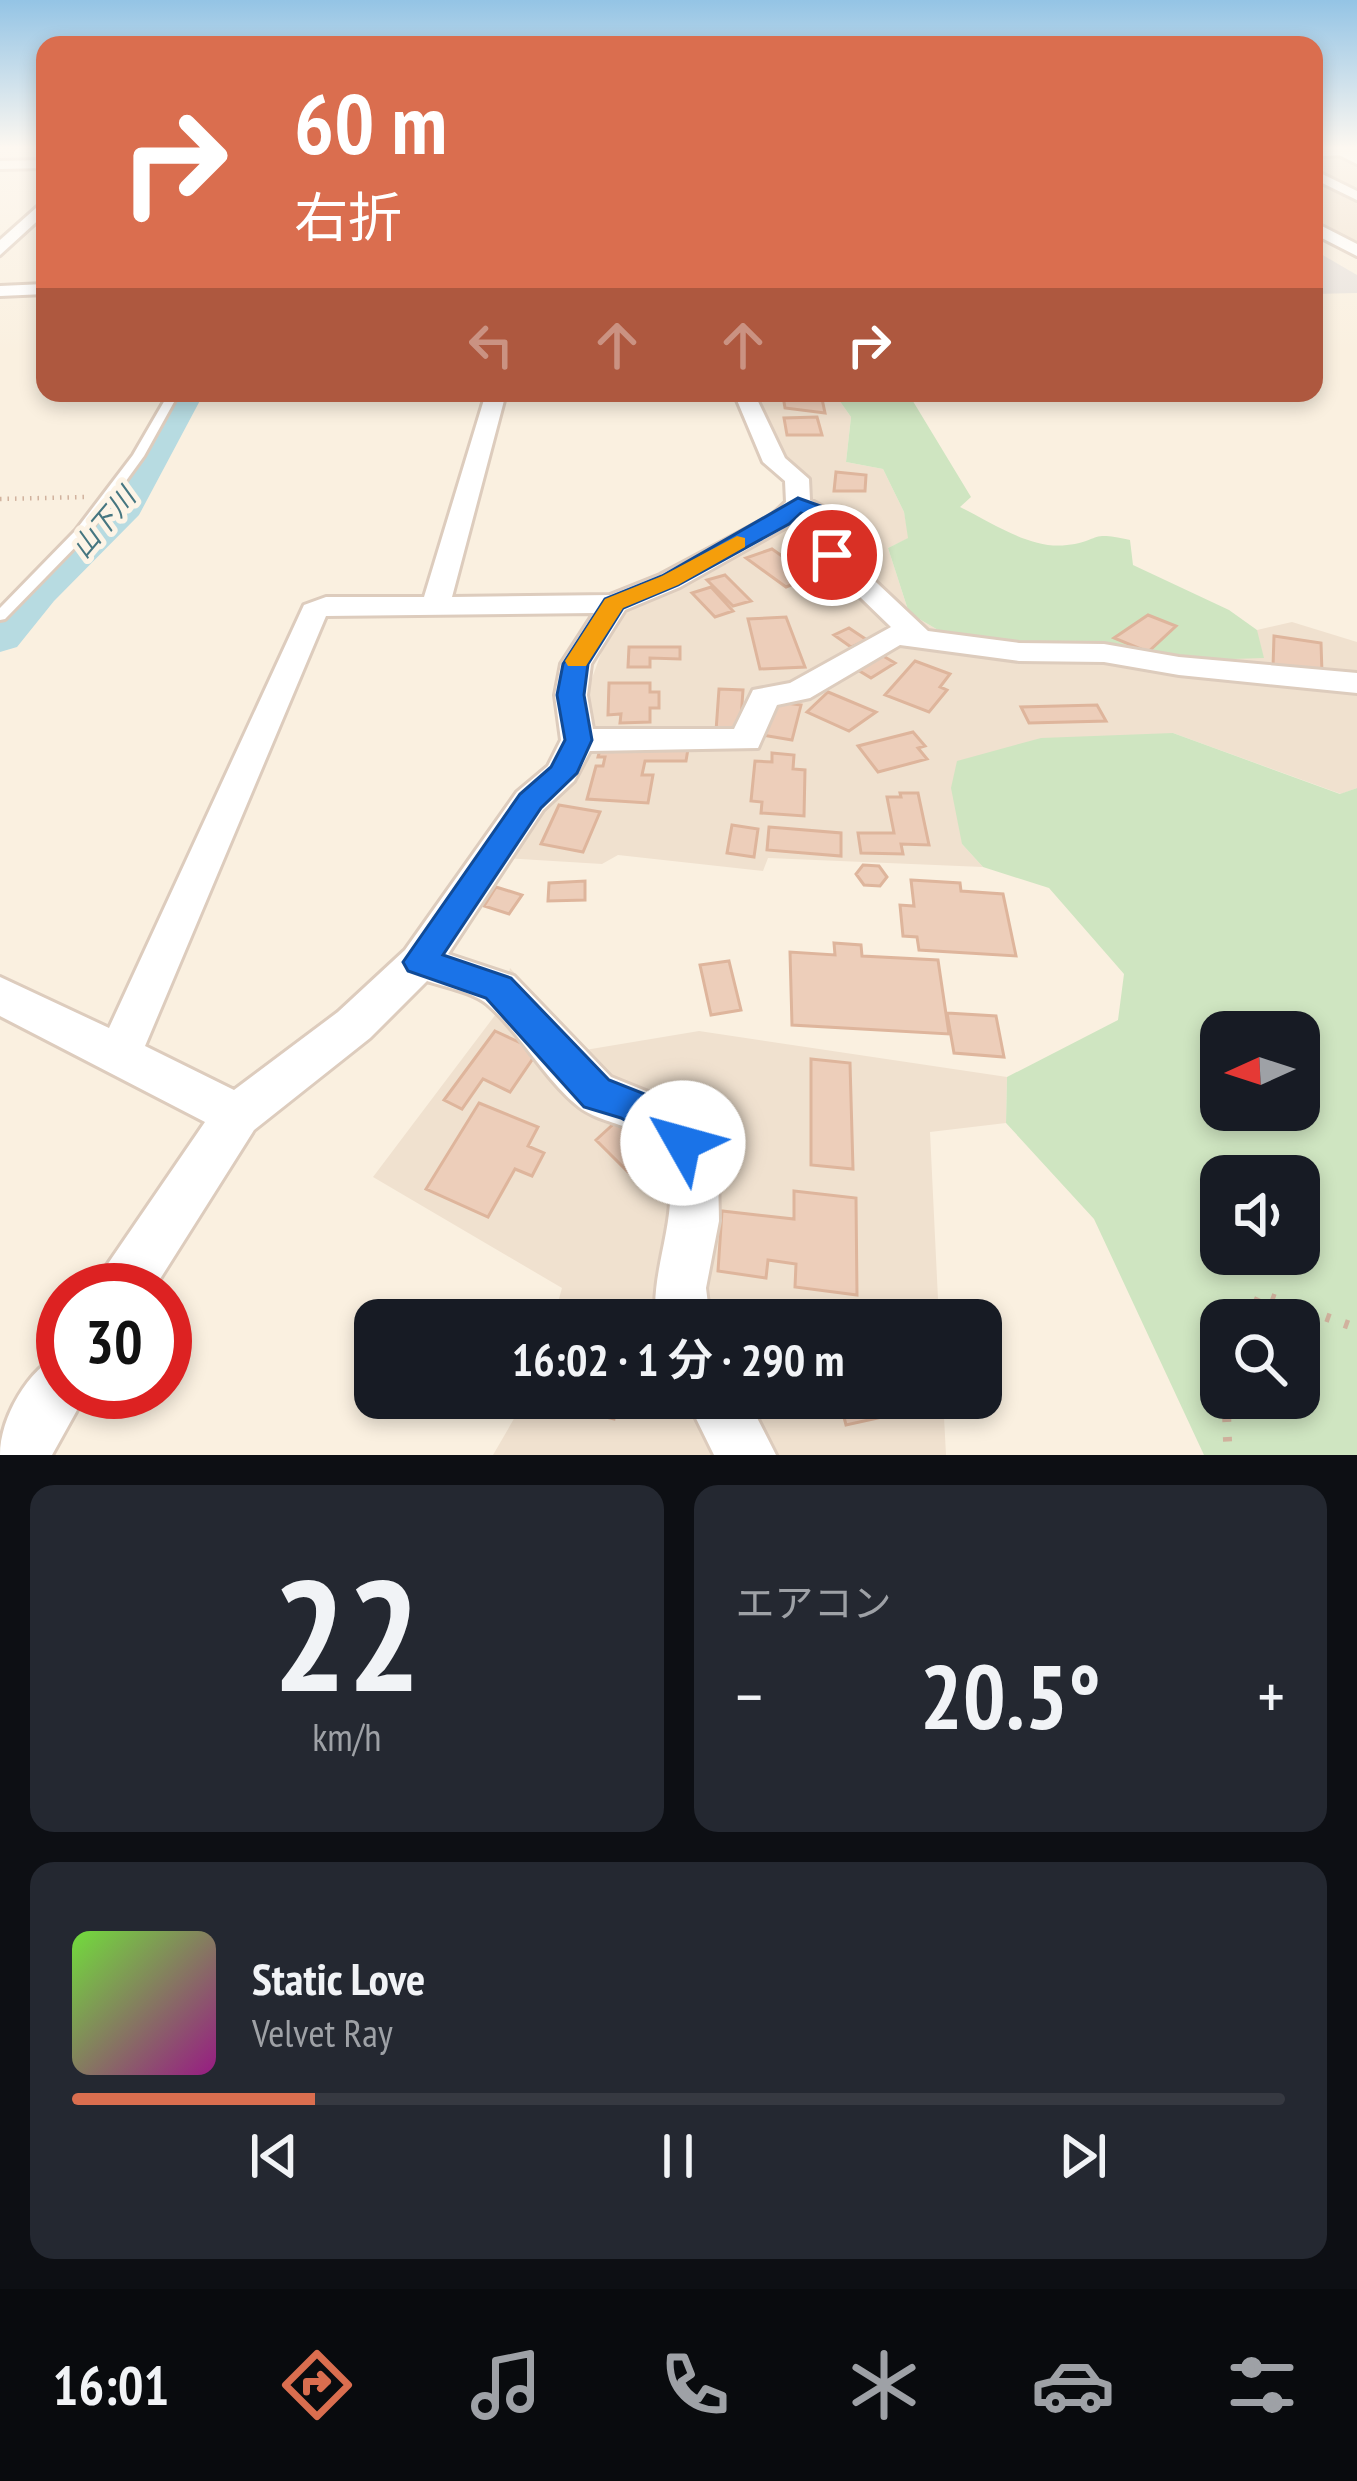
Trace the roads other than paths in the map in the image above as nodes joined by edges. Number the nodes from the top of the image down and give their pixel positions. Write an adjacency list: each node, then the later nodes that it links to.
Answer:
1 (35, 215): 3 (street)
2 (1323, 231): 4 (street)
3 (0, 250)
4 (1357, 251)
5 (36, 290): 6 (street)
6 (0, 292)
7 (168, 402): 13 (lane)
8 (493, 402): 12 (street)
9 (748, 402): 10 (street)
10 (798, 504): 11 (street); 14 (street)
11 (614, 604): 12 (street); 16 (street)
12 (436, 605): 19 (street)
13 (0, 616)
14 (918, 637): 15 (street); 16 (street)
15 (1357, 682)
16 (578, 740): 17 (street)
17 (420, 962): 20 (street); 22 (street)
18 (0, 995): 19 (street)
19 (120, 1053): 20 (street)
20 (237, 1115): 21 (street)
21 (140, 1263)
22 (680, 1299)
23 (40, 1419): 25 (street)
24 (726, 1419): 26 (street)
25 (18, 1455)
26 (746, 1455)

